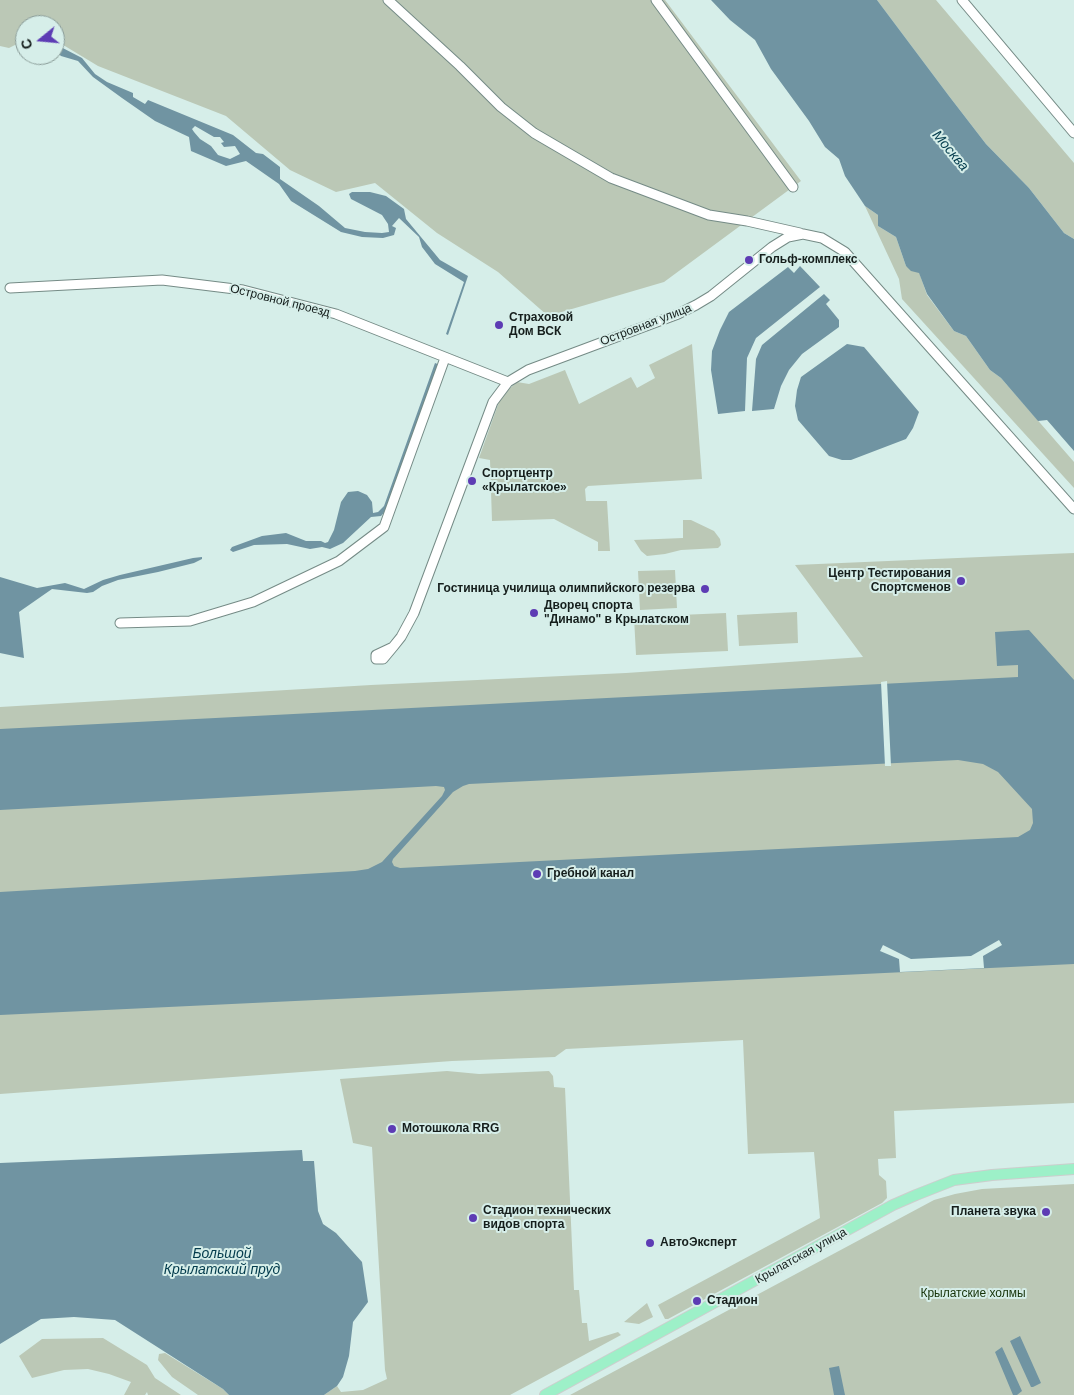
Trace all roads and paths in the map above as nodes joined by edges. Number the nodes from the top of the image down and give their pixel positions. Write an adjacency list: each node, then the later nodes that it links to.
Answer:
1 (388, 0): 7 (street)
2 (656, 0): 5 (street)
3 (962, 0): 4 (street)
4 (1074, 133)
5 (793, 187)
6 (825, 233): 8 (street)
7 (803, 234): 8 (street); 11 (street, Островная улица)
8 (832, 244): 12 (street)
9 (10, 288): 10 (street, Островной проезд)
10 (446, 358): 11 (street, Островной проезд); 13 (street)
11 (508, 382): 14 (street, Островная улица)
12 (1074, 509)
13 (120, 623)
14 (383, 659)
15 (1074, 1169): 16 (main road, Крылатская улица)
16 (545, 1395)

